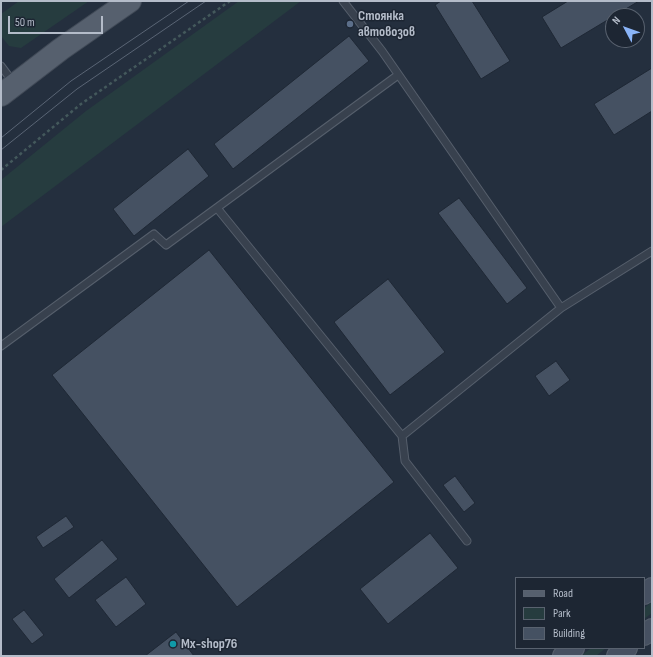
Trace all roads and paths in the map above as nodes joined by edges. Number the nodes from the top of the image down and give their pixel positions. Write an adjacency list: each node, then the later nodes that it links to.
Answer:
1 (130, 1): 6 (main road)
2 (230, 1): 7 (path)
3 (344, 1): 5 (lane)
4 (1, 66): 6 (lane)
5 (398, 75): 8 (lane); 10 (lane)
6 (8, 90)
7 (1, 170)
8 (217, 208): 11 (lane); 12 (lane)
9 (652, 251): 10 (lane)
10 (561, 308): 12 (lane)
11 (1, 346)
12 (402, 436): 13 (lane)
13 (467, 541)
14 (573, 649): 16 (main road)
15 (626, 649): 17 (main road)
16 (564, 656)
17 (617, 656)

